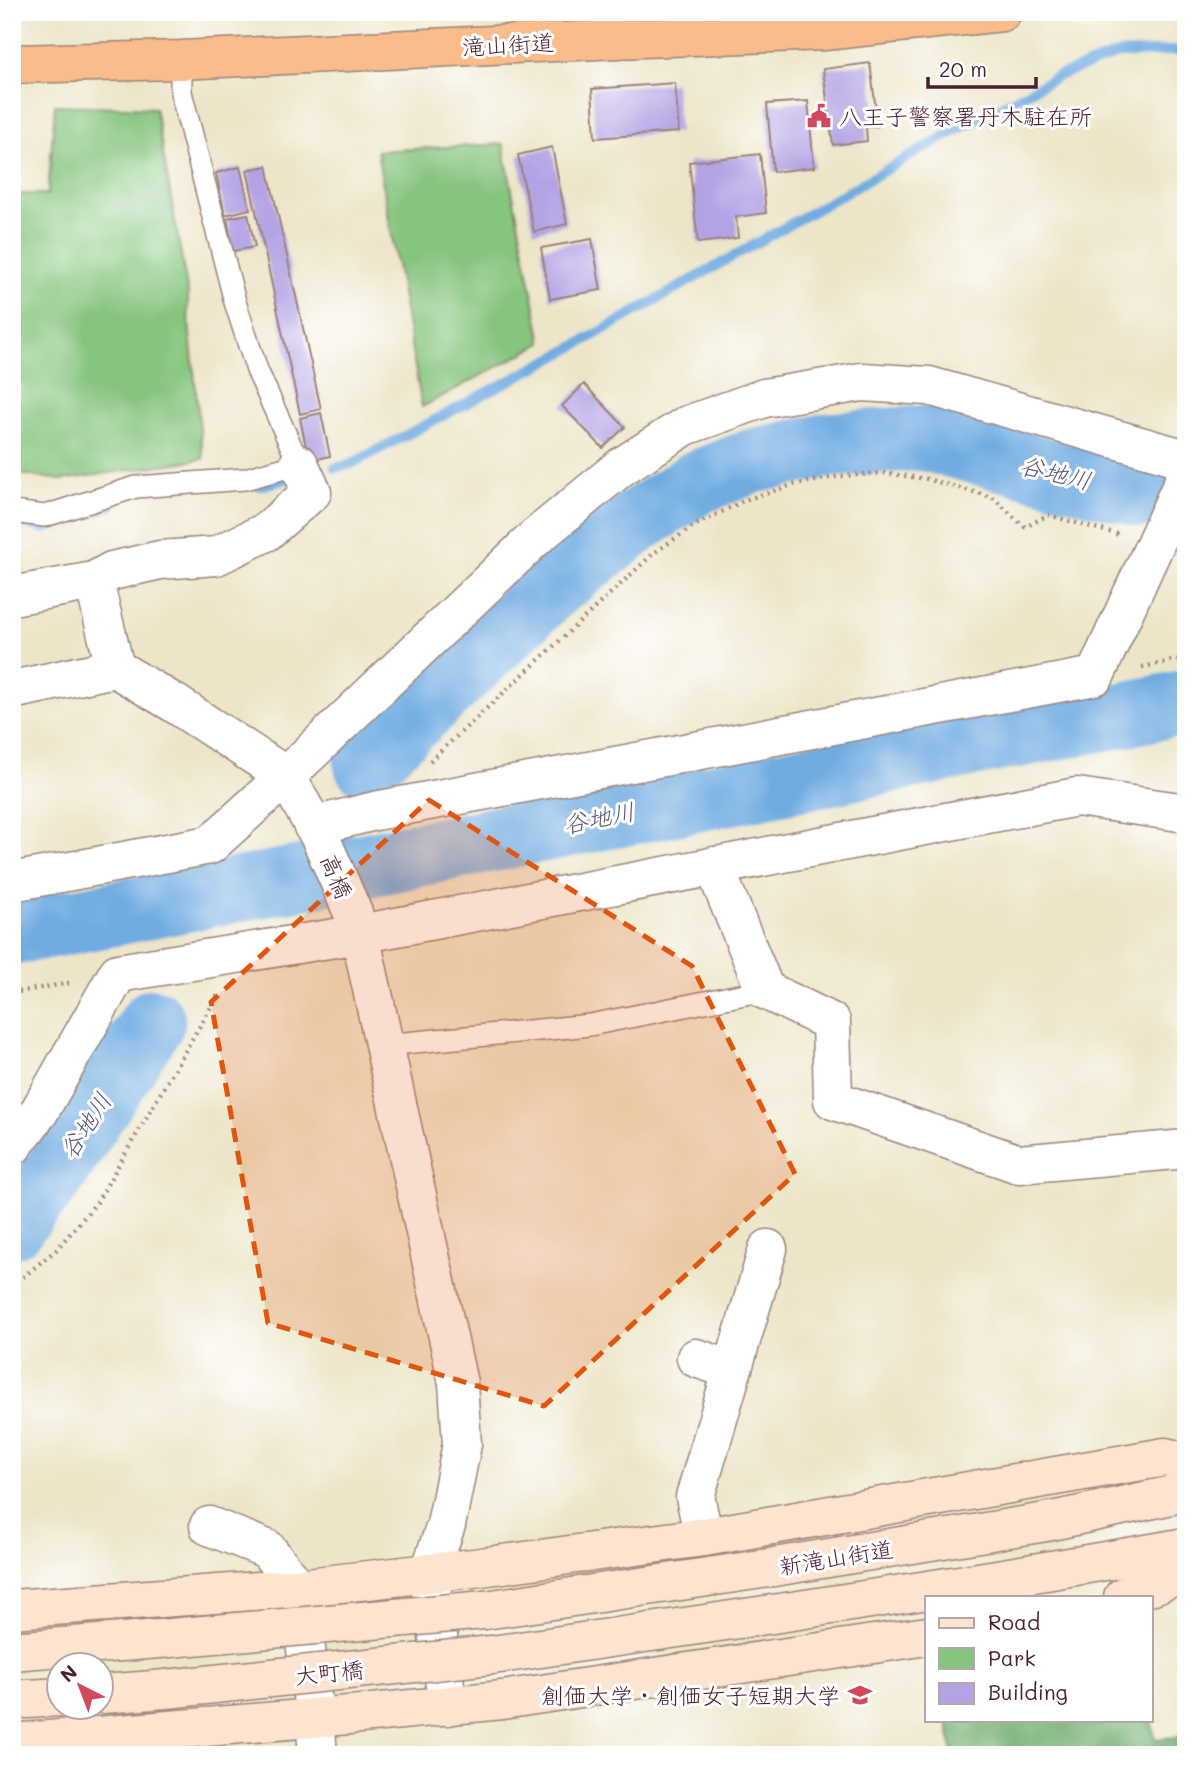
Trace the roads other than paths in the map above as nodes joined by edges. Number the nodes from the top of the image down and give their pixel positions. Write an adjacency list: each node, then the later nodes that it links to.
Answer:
1 (1002, 12): 2 (highway, 滝山街道)
2 (181, 60): 3 (highway, 滝山街道); 5 (lane)
3 (12, 64)
4 (1186, 458): 12 (street)
5 (299, 464): 7 (lane); 8 (street)
6 (1186, 476): 14 (street)
7 (12, 512)
8 (94, 581): 9 (street); 10 (street)
9 (12, 596)
10 (115, 668): 11 (street); 12 (street)
11 (12, 690)
12 (286, 776): 14 (street, 高橋); 16 (street)
13 (1186, 813): 15 (street)
14 (317, 833): 17 (street, 高橋)
15 (714, 866): 17 (street); 18 (street)
16 (12, 882)
17 (356, 923): 19 (street, 高橋); 20 (street)
18 (765, 989): 19 (lane); 21 (street)
19 (384, 1045): 31 (street, 高橋)
20 (12, 1147)
21 (1186, 1149)
22 (768, 1250): 24 (street)
23 (696, 1358): 24 (street)
24 (733, 1370): 28 (street)
25 (1186, 1462): 28 (main road)
26 (1186, 1492): 35 (main road, 新滝山街道)
27 (209, 1527): 32 (street)
28 (704, 1537): 31 (main road)
29 (1186, 1548): 38 (main road, 新滝山街道)
30 (1186, 1572): 33 (main road)
31 (429, 1574): 32 (main road); 42 (street)
32 (298, 1588): 34 (main road); 43 (street)
33 (1126, 1596)
34 (12, 1609)
35 (485, 1610): 37 (main road, 大町橋, bridge)
36 (925, 1636): 42 (main road)
37 (12, 1650)
38 (492, 1655): 39 (main road, 大町橋, bridge)
39 (116, 1693)
40 (46, 1698): 41 (main road)
41 (12, 1700)
42 (448, 1706): 43 (main road)
43 (316, 1736): 44 (main road)
44 (12, 1743)

